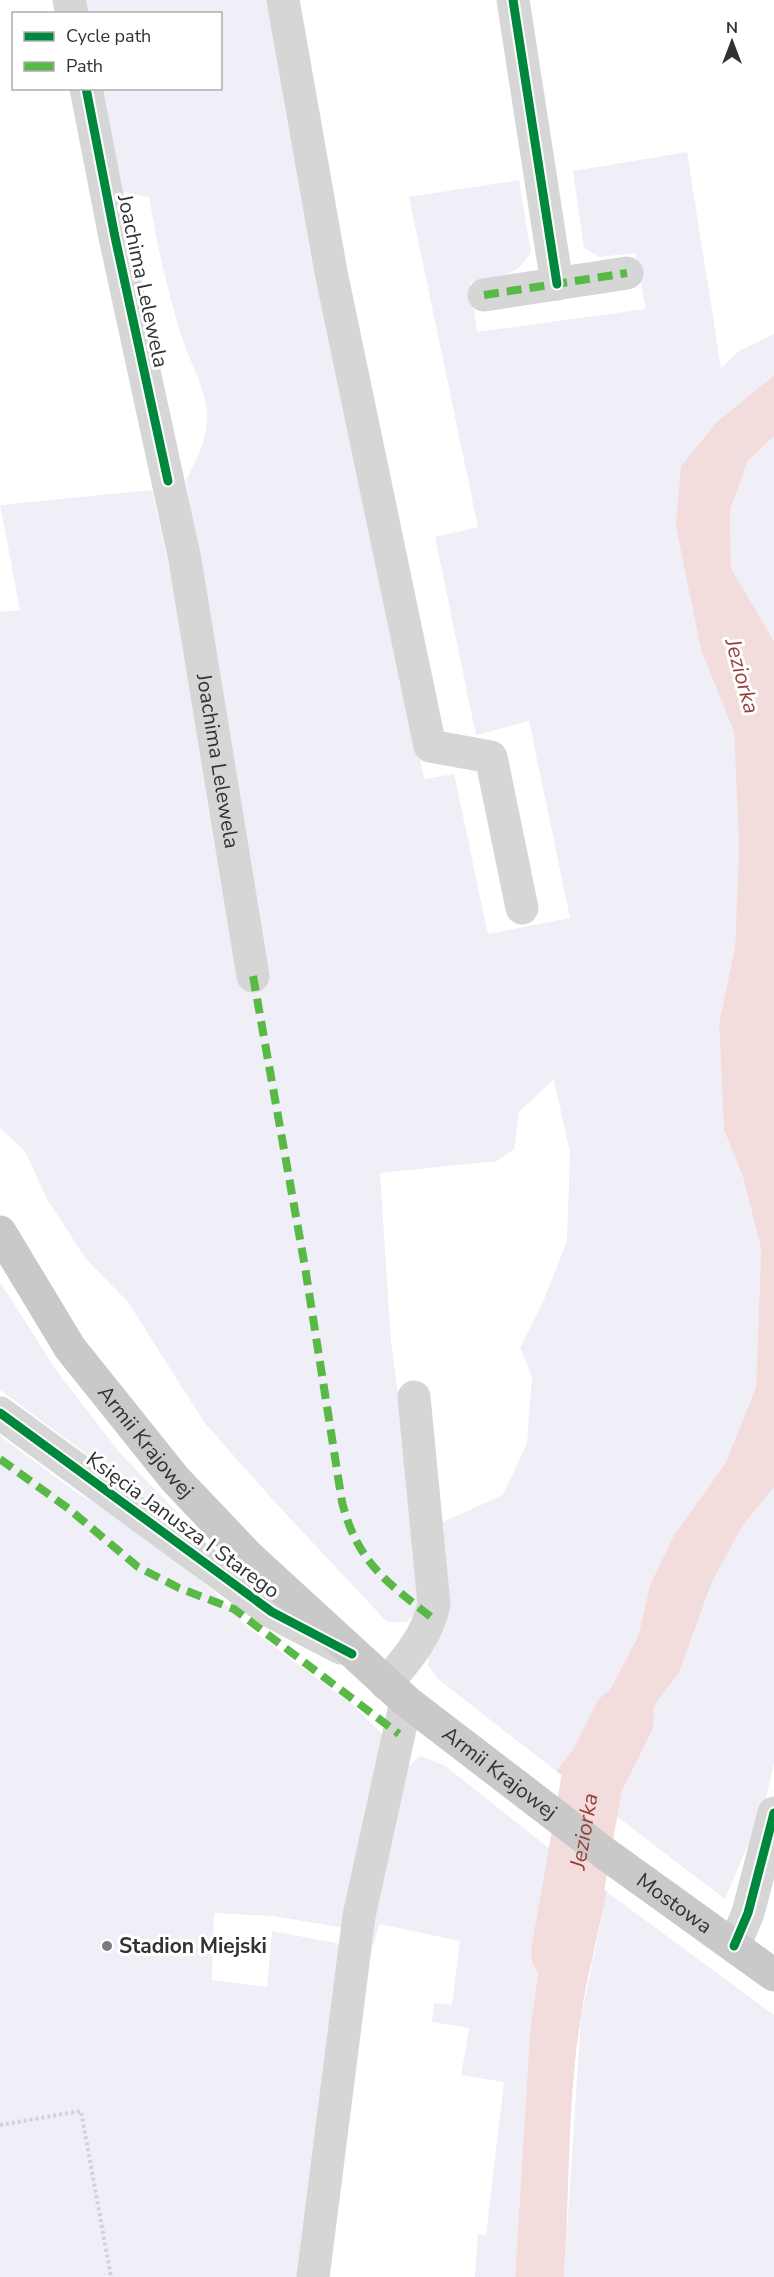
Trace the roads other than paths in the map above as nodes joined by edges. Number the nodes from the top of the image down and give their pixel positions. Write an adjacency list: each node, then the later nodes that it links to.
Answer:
1 (283, 0): 7 (street)
2 (513, 0): 5 (street)
3 (86, 90): 8 (street, Joachima Lelewela)
4 (627, 273): 5 (street)
5 (557, 284): 6 (street)
6 (483, 295)
7 (522, 908)
8 (253, 976)
9 (0, 1232): 12 (main road, Armii Krajowej)
10 (414, 1397): 13 (street)
11 (0, 1413): 12 (street, Księcia Janusza I Starego)
12 (352, 1654): 13 (main road, Armii Krajowej)
13 (396, 1693): 15 (main road, Armii Krajowej); 18 (street)
14 (774, 1813): 16 (street)
15 (603, 1852): 16 (main road, Mostowa)
16 (734, 1946): 17 (main road, Mostowa)
17 (774, 1975)
18 (314, 2277)

